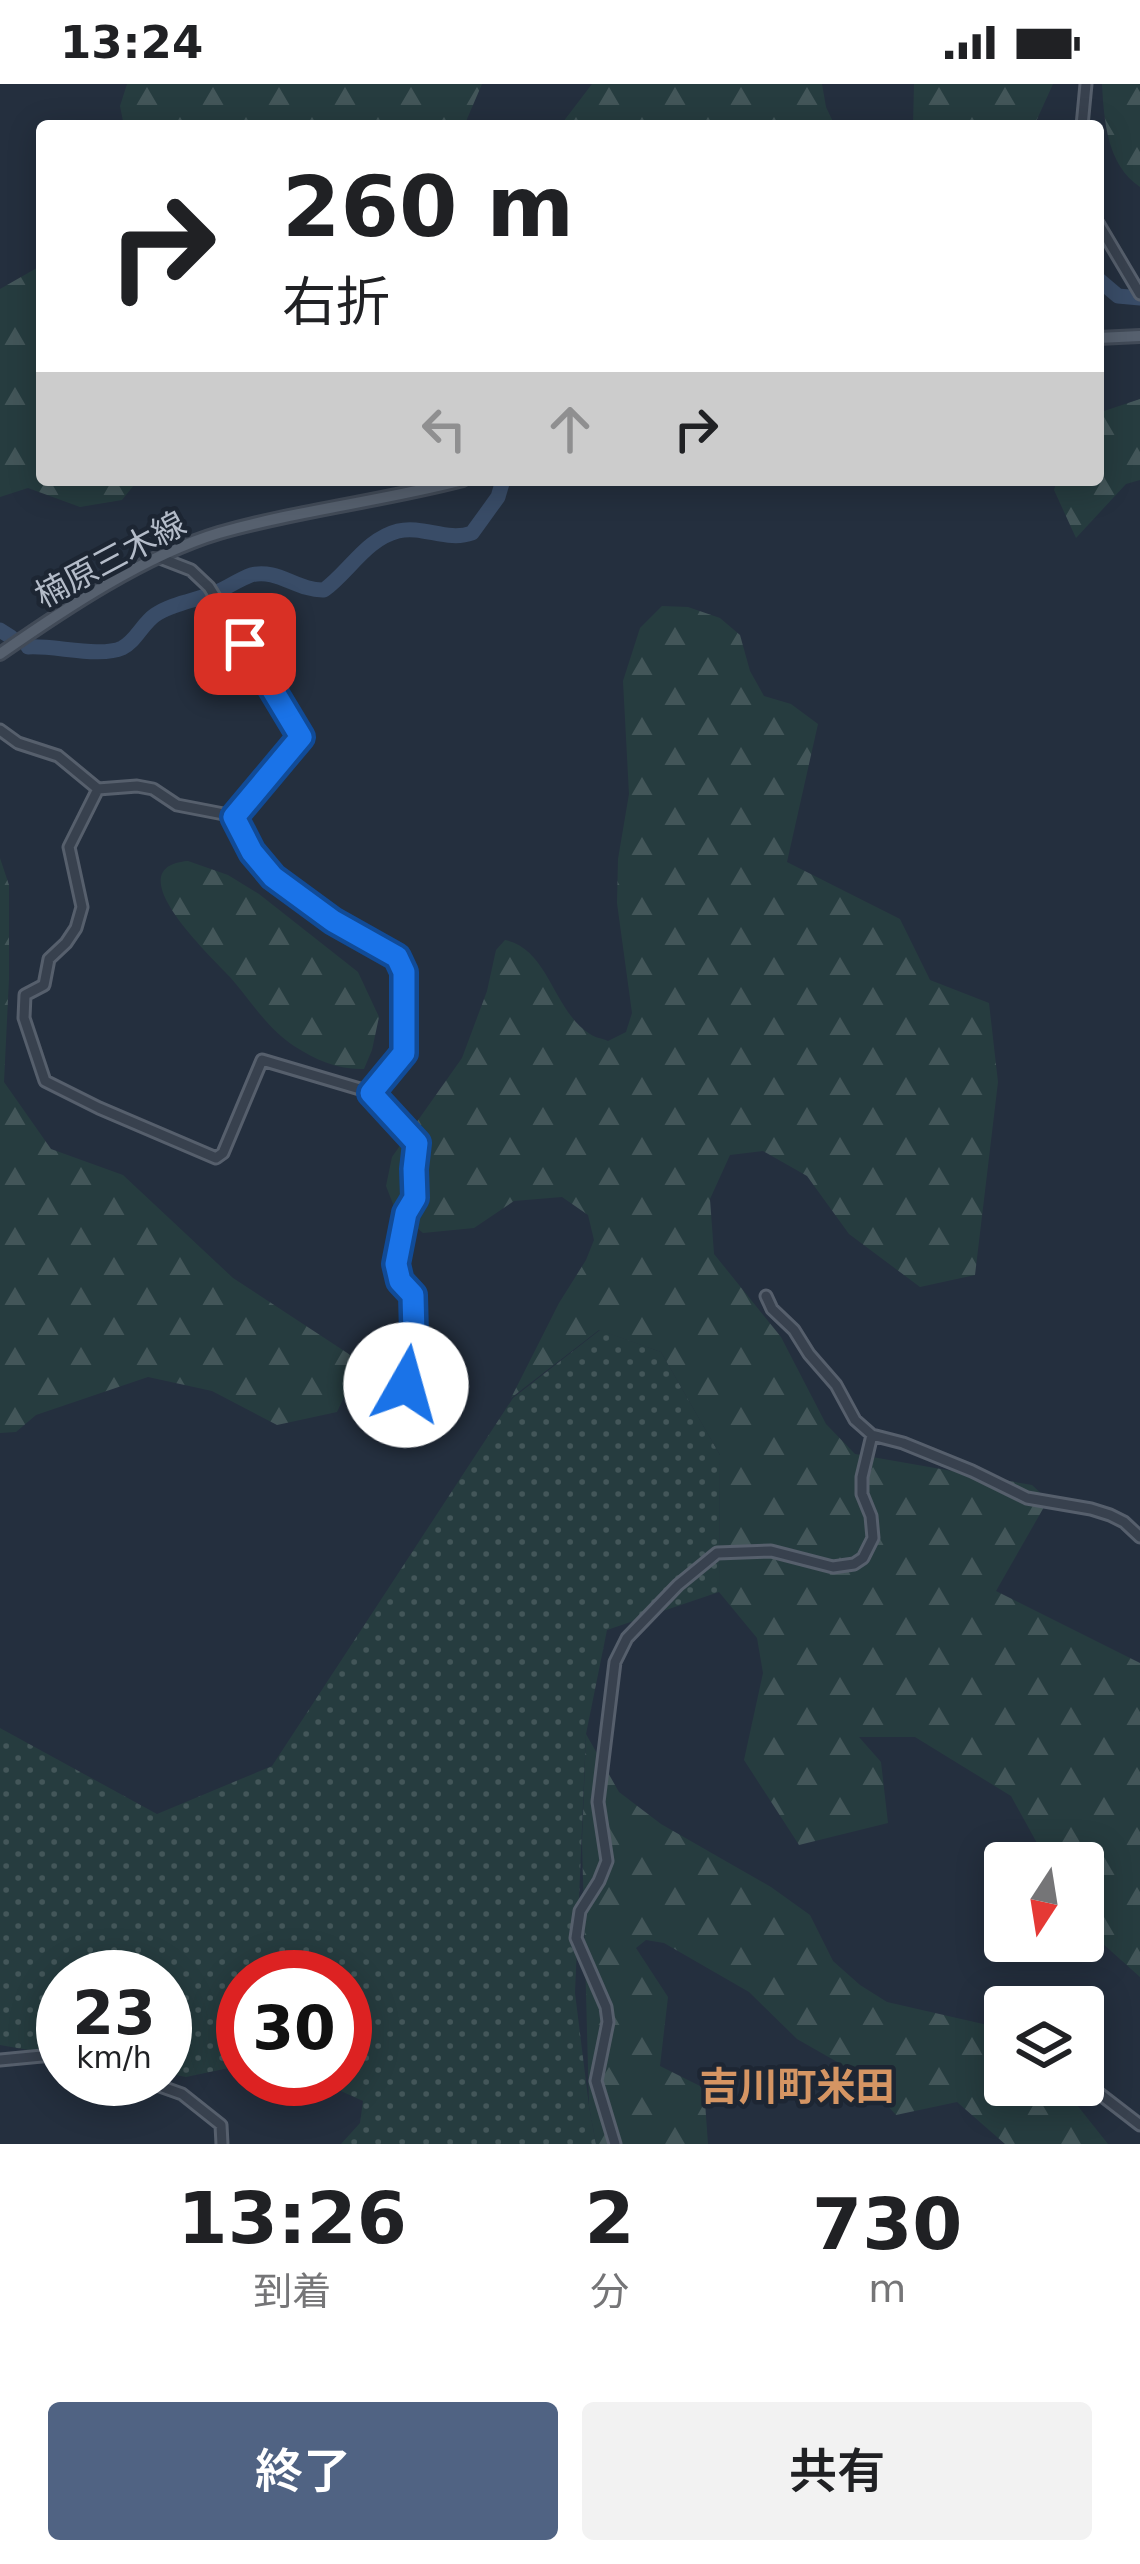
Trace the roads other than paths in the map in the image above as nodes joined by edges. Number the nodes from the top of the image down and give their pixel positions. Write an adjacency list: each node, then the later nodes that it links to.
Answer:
1 (1086, 84): 2 (street)
2 (1083, 120)
3 (1104, 233): 4 (street)
4 (1140, 294)
5 (1140, 336): 6 (main road)
6 (1104, 338)
7 (436, 486): 8 (main road, 楠原三木線)
8 (160, 558): 9 (main road, 楠原三木線); 12 (street)
9 (0, 654)
10 (0, 730): 11 (street)
11 (98, 789): 12 (street); 13 (street)
12 (234, 817): 13 (street)
13 (371, 1093): 15 (street)
14 (766, 1296): 16 (street)
15 (406, 1385)
16 (872, 1435): 17 (street); 24 (street)
17 (1140, 1537)
18 (36, 2057): 19 (street)
19 (0, 2060)
20 (1104, 2097): 22 (street)
21 (192, 2102): 23 (street)
22 (1140, 2125)
23 (222, 2144)
24 (615, 2144)

